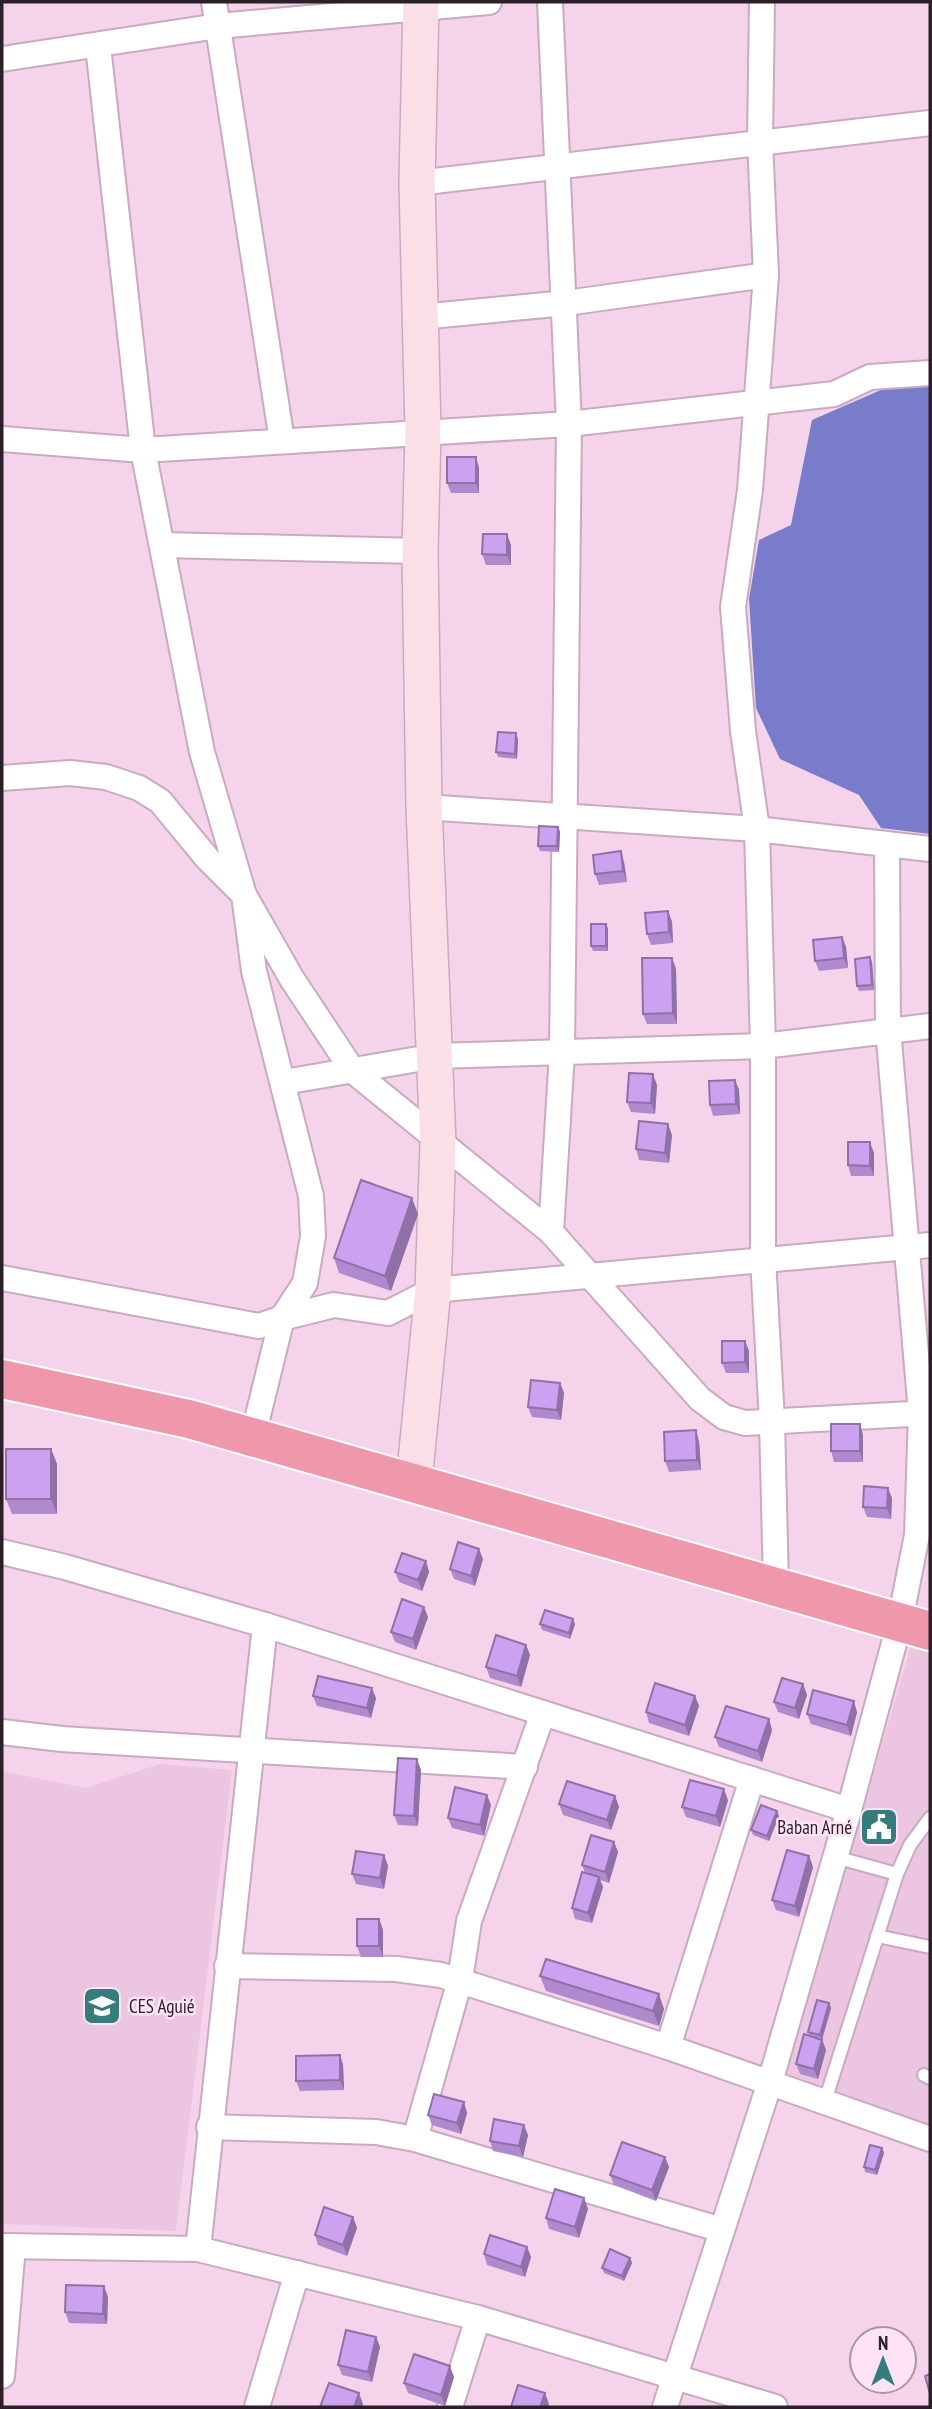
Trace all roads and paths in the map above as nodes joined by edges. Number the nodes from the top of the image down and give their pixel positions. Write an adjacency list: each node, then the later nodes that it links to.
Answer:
1 (489, 2): 4 (street)
2 (550, 2): 10 (street)
3 (762, 2): 9 (street)
4 (421, 6): 5 (street); 11 (street)
5 (216, 14): 6 (street); 20 (street)
6 (98, 46): 7 (street); 21 (street)
7 (2, 59)
8 (930, 123): 9 (street)
9 (760, 141): 10 (street); 12 (street)
10 (557, 167): 11 (street); 13 (street)
11 (417, 183): 14 (street)
12 (766, 275): 13 (street); 16 (street)
13 (566, 303): 14 (street); 17 (street)
14 (421, 317): 18 (street)
15 (930, 373): 16 (street)
16 (756, 405): 17 (street); 27 (street)
17 (569, 424): 18 (street); 26 (street)
18 (423, 431): 20 (street); 23 (street)
19 (2, 439): 21 (street)
20 (282, 440): 21 (street)
21 (144, 450): 22 (street)
22 (163, 545): 23 (street); 30 (street)
23 (421, 551): 25 (street)
24 (2, 778): 30 (street)
25 (424, 807): 26 (street); 35 (street)
26 (564, 815): 27 (street); 34 (street)
27 (757, 829): 28 (street); 33 (street)
28 (887, 846): 29 (street); 32 (street)
29 (930, 849)
30 (244, 895): 36 (street); 37 (street)
31 (930, 1026): 32 (street)
32 (888, 1029): 33 (street); 40 (street)
33 (763, 1046): 34 (street); 41 (street)
34 (562, 1054): 35 (street); 39 (street)
35 (436, 1056): 36 (street); 38 (street)
36 (353, 1071): 37 (street); 38 (street)
37 (284, 1082): 45 (street)
38 (438, 1143): 39 (street); 44 (street)
39 (551, 1232): 42 (street)
40 (918, 1246): 41 (street); 47 (street)
41 (763, 1259): 42 (street); 48 (street)
42 (594, 1277): 44 (street); 48 (street)
43 (2, 1278): 45 (street)
44 (433, 1290): 45 (street); 50 (street)
45 (282, 1318): 49 (street)
46 (2, 1379): 49 (highway)
47 (925, 1413): 48 (street); 54 (street)
48 (772, 1421): 52 (street)
49 (253, 1436): 50 (highway)
50 (414, 1481): 52 (highway)
51 (2, 1552): 53 (street)
52 (776, 1586): 54 (highway)
53 (265, 1625): 55 (street); 57 (street)
54 (915, 1626): 60 (street)
55 (543, 1713): 58 (street); 59 (street)
56 (2, 1732): 57 (street)
57 (251, 1751): 58 (street); 66 (street)
58 (525, 1767): 67 (street)
59 (752, 1779): 60 (street); 68 (street)
60 (849, 1811): 62 (street)
61 (930, 1818): 63 (lane)
62 (835, 1857): 63 (lane); 69 (street)
63 (897, 1874): 64 (lane)
64 (877, 1936): 65 (lane); 70 (lane)
65 (930, 1947)
66 (227, 1966): 67 (street); 71 (street)
67 (460, 1980): 68 (street); 72 (street)
68 (668, 2047): 69 (street)
69 (770, 2081): 70 (street); 74 (street)
70 (825, 2101): 73 (street)
71 (209, 2127): 72 (street); 76 (street)
72 (415, 2139): 74 (street)
73 (930, 2139)
74 (722, 2230): 80 (street)
75 (7, 2246): 76 (street); 79 (street)
76 (198, 2249): 77 (street)
77 (297, 2273): 78 (street); 81 (street)
78 (478, 2318): 80 (street); 82 (street)
79 (2, 2376)
80 (677, 2377): 83 (street); 84 (street)
81 (257, 2407)
82 (450, 2407)
83 (666, 2407)
84 (775, 2407)

